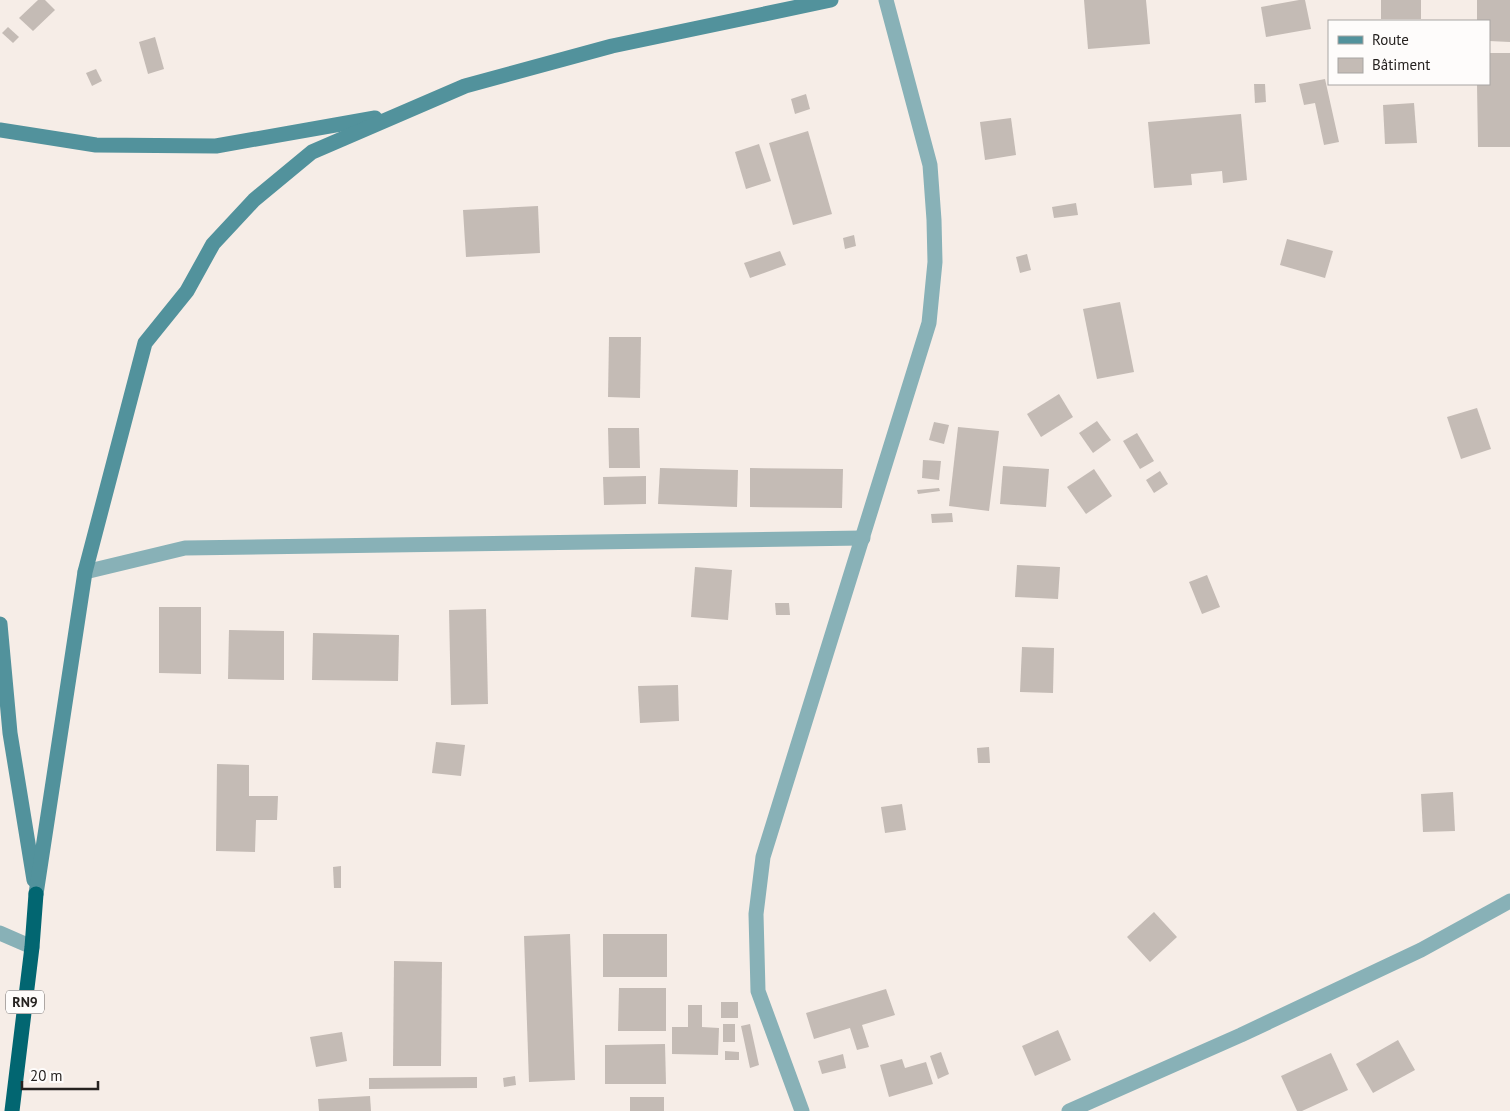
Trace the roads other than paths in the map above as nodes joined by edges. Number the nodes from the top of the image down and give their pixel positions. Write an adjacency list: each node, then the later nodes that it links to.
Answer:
1 (831, 0): 3 (street)
2 (886, 0): 5 (street)
3 (401, 114): 4 (street); 6 (street)
4 (0, 130)
5 (863, 538): 6 (street); 13 (street)
6 (85, 572): 8 (street)
7 (0, 624): 8 (street)
8 (36, 894): 11 (highway, RN9)
9 (1510, 901): 14 (street)
10 (0, 932): 11 (street)
11 (32, 947): 12 (highway, RN9)
12 (12, 1111)
13 (802, 1111)
14 (1069, 1111)

